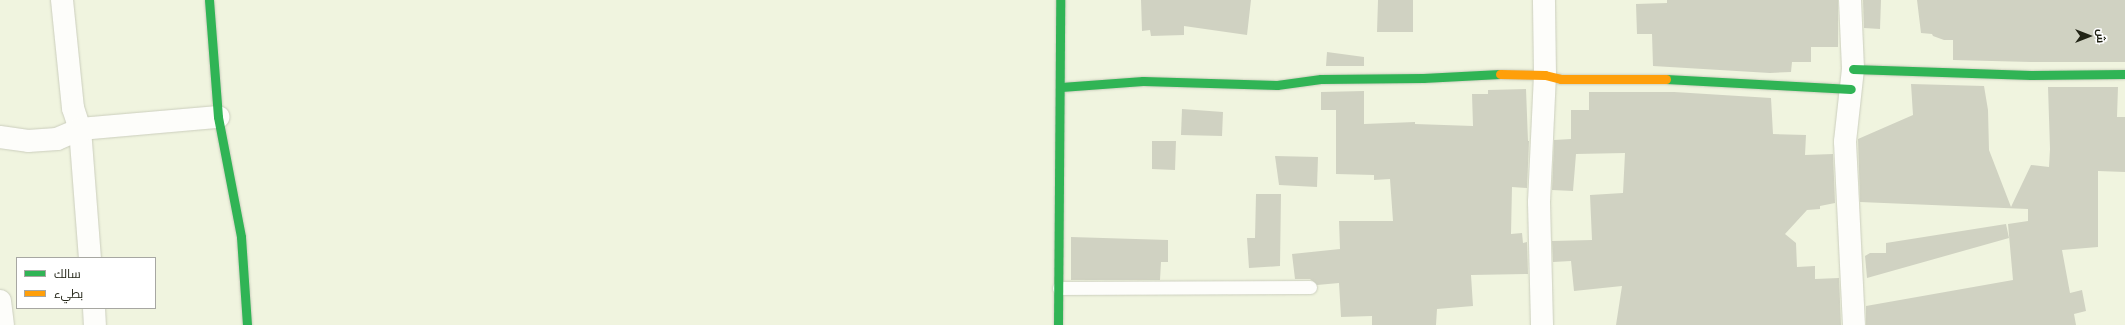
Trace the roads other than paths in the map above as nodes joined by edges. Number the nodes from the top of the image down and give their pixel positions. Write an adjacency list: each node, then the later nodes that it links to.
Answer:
1 (62, 0): 11 (street)
2 (209, 0): 10 (street)
3 (1060, 0): 9 (street)
4 (1544, 0): 7 (street)
5 (1850, 0): 8 (street)
6 (2125, 74): 8 (street)
7 (1545, 75): 8 (street); 9 (street); 22 (street)
8 (1852, 79): 23 (street)
9 (1061, 87): 15 (street)
10 (218, 117): 11 (street); 20 (street)
11 (80, 129): 12 (street); 13 (street)
12 (0, 137)
13 (90, 257)
14 (1310, 287): 15 (lane)
15 (1059, 288): 21 (street)
16 (0, 301): 18 (street)
17 (94, 309): 19 (street)
18 (3, 325)
19 (95, 325)
20 (246, 325)
21 (1058, 325)
22 (1542, 325)
23 (1854, 325)

